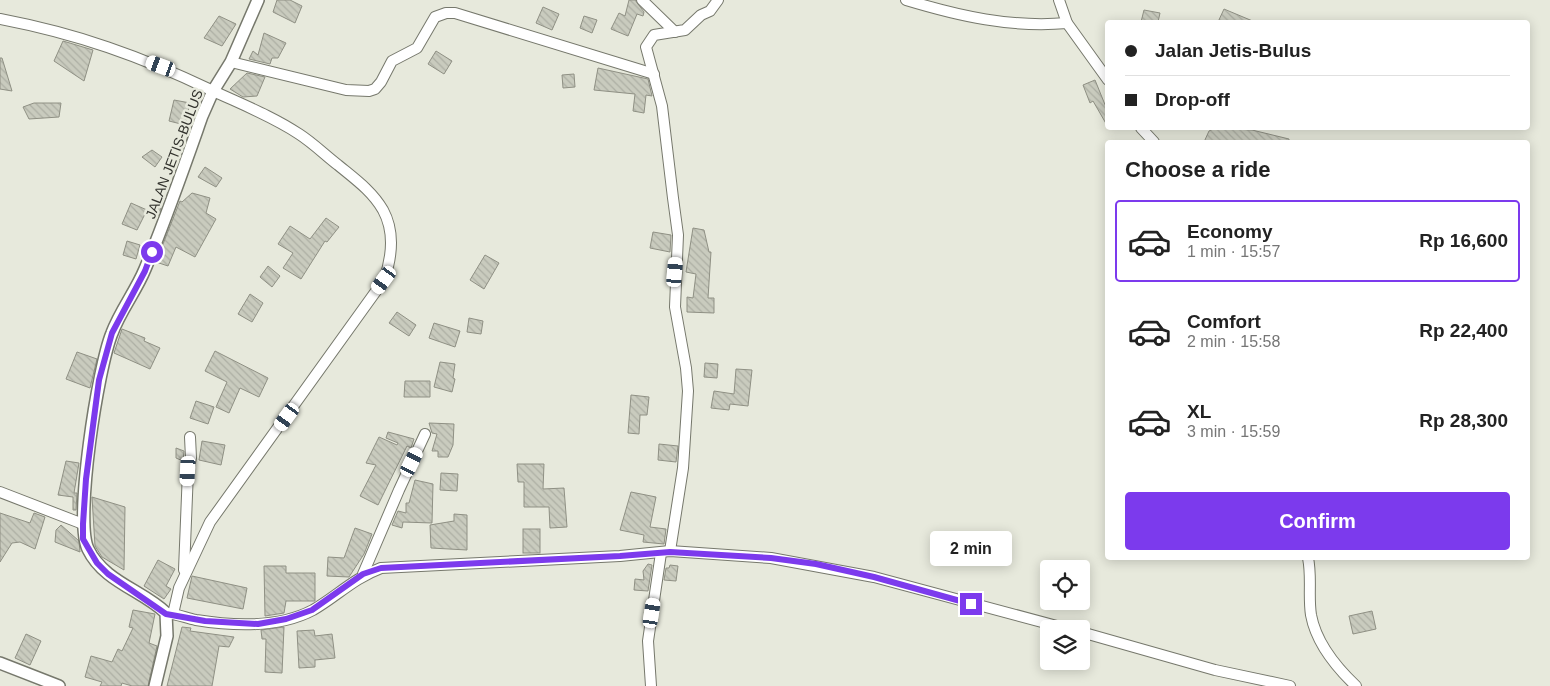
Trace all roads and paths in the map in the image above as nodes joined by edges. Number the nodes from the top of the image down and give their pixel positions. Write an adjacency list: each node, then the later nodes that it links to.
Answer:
1 (258, 0): 9 (street, JALAN JETIS-BULUS)
2 (642, 0): 8 (street)
3 (718, 0): 8 (street)
4 (906, 0): 7 (street)
5 (1058, 0): 7 (street)
6 (0, 19): 12 (street)
7 (1067, 23): 11 (street)
8 (675, 32): 10 (street)
9 (231, 62): 10 (street); 12 (street, JALAN JETIS-BULUS)
10 (654, 74): 19 (street)
11 (1105, 75)
12 (213, 91): 18 (street, JALAN JETIS-BULUS); 22 (street)
13 (1143, 130): 14 (street)
14 (1152, 140)
15 (425, 434): 21 (street)
16 (190, 438): 22 (street)
17 (0, 492): 18 (street)
18 (83, 524): 23 (street, JALAN JETIS-BULUS)
19 (666, 552): 21 (street); 24 (street); 29 (street)
20 (1308, 560): 31 (street)
21 (363, 574): 23 (street)
22 (184, 576): 23 (street)
23 (170, 614): 28 (street)
24 (1040, 621)
25 (1090, 635): 30 (street)
26 (0, 663): 27 (street)
27 (59, 686)
28 (155, 686)
29 (651, 686)
30 (1290, 686)
31 (1356, 686)

